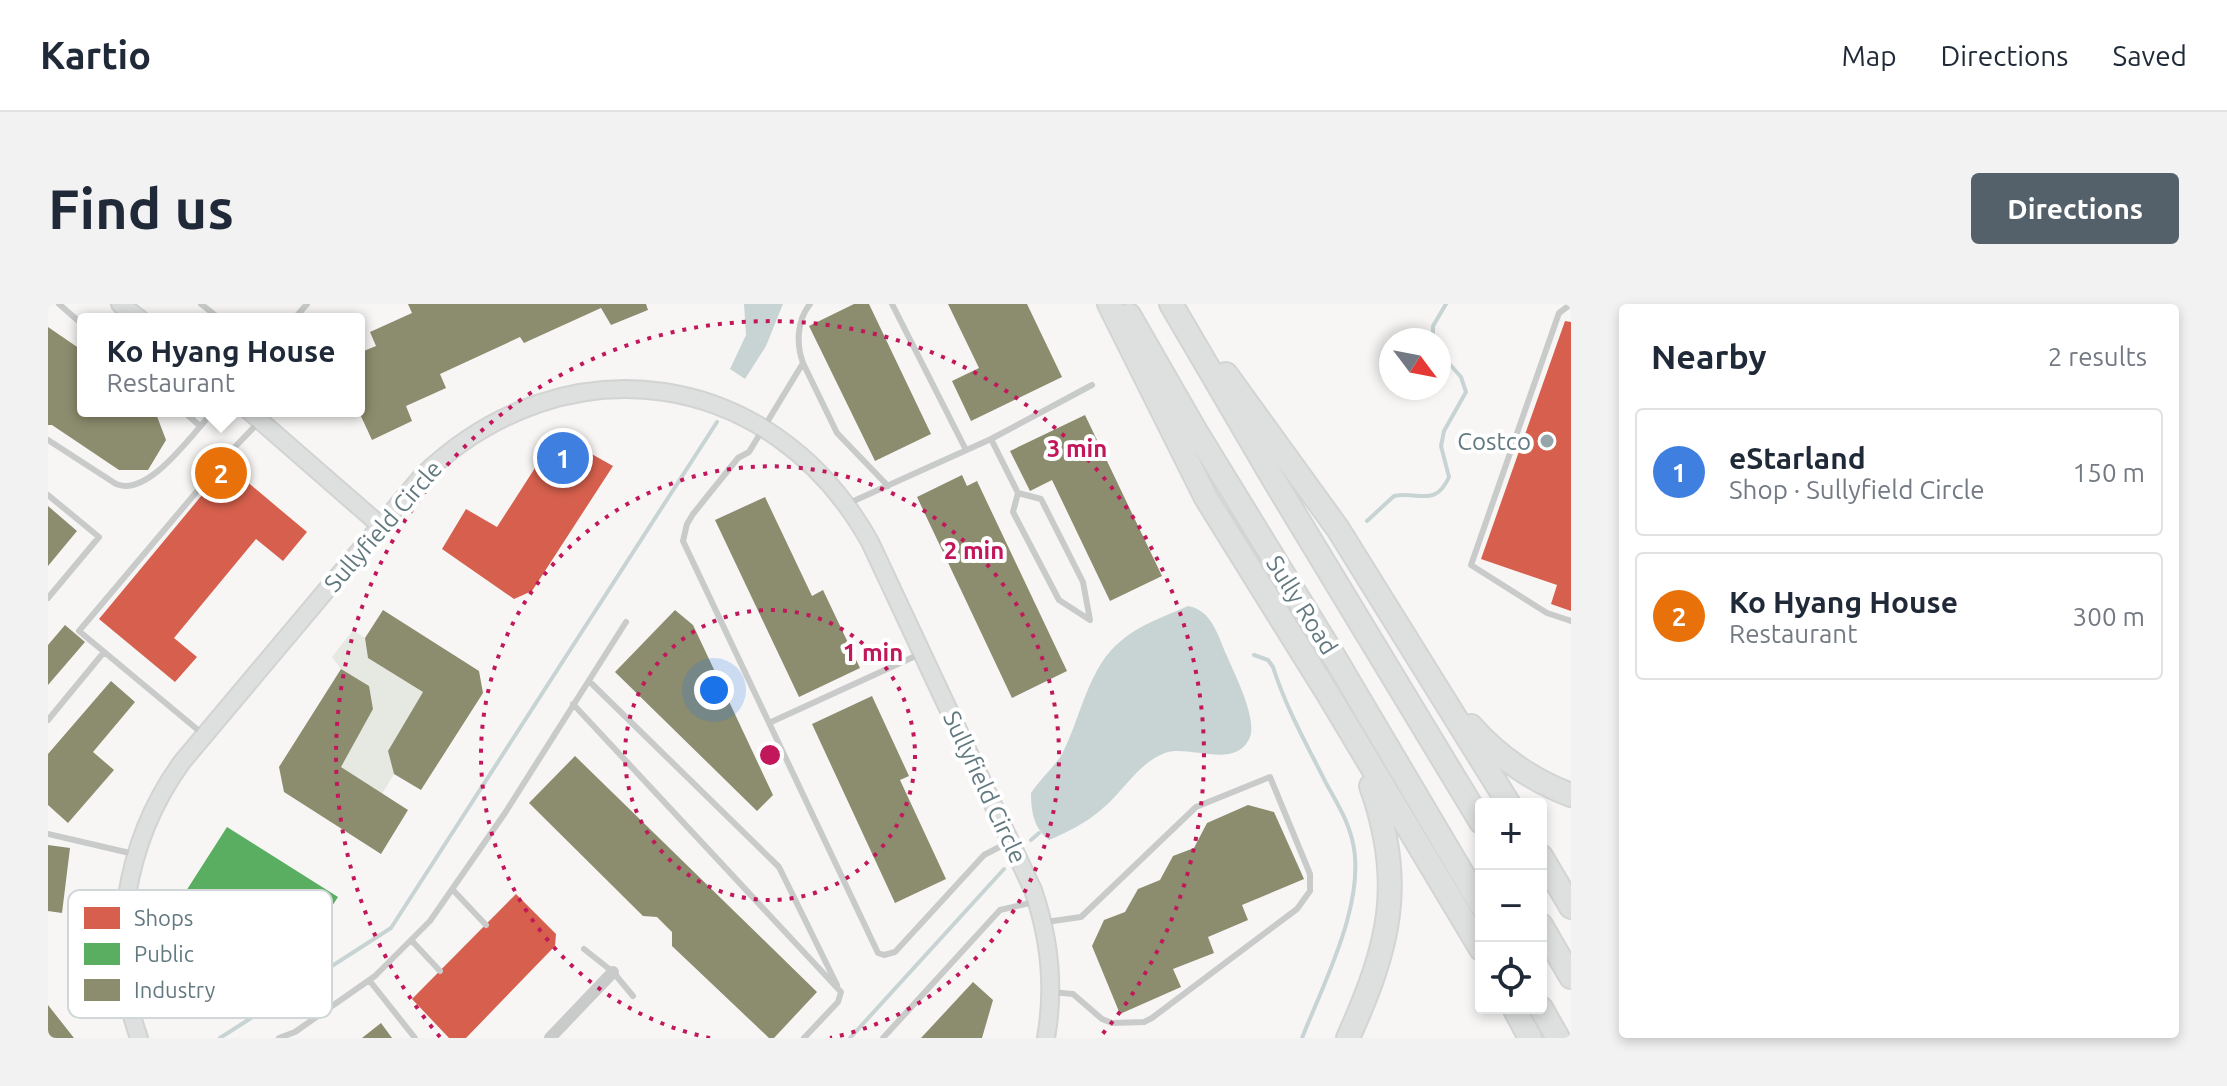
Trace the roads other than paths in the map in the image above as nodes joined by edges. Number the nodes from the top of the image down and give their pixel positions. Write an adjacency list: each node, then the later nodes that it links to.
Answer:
1 (59, 304): 8 (lane)
2 (810, 304): 9 (lane)
3 (892, 304): 19 (lane)
4 (1109, 304): 32 (highway)
5 (1122, 304): 46 (highway, Sully Road)
6 (1174, 304): 31 (highway); 39 (highway, Sully Road)
7 (1571, 304): 26 (lane)
8 (77, 320)
9 (803, 363): 16 (lane); 20 (lane)
10 (1092, 385): 17 (lane)
11 (190, 417): 15 (lane)
12 (208, 417): 15 (lane)
13 (253, 417): 28 (lane)
14 (255, 417): 24 (street)
15 (200, 426): 18 (lane)
16 (764, 428): 23 (street, Sullyfield Circle); 24 (street, Sullyfield Circle); 35 (lane)
17 (991, 439): 19 (lane); 21 (lane)
18 (48, 440)
19 (966, 450): 20 (lane)
20 (888, 486): 23 (lane)
21 (1018, 493): 21 (lane)
22 (48, 495): 25 (lane)
23 (847, 504): 29 (street, Sullyfield Circle)
24 (381, 526): 36 (street, Sullyfield Circle)
25 (48, 598)
26 (1571, 621)
27 (626, 622): 30 (lane)
28 (104, 652): 34 (lane); 36 (lane)
29 (922, 653): 35 (lane); 41 (street, Sullyfield Circle)
30 (589, 681): 33 (lane); 59 (lane)
31 (1436, 685): 37 (highway); 38 (highway)
32 (1328, 694): 53 (highway); 75 (highway)
33 (573, 704): 45 (lane); 59 (lane)
34 (48, 720)
35 (769, 723): 41 (lane)
36 (204, 735): 42 (street, Sullyfield Circle)
37 (1571, 795)
38 (1505, 798)
39 (1475, 812)
40 (48, 834): 42 (lane)
41 (1011, 841): 47 (street, Sullyfield Circle)
42 (137, 855): 44 (street, Sullyfield Circle)
43 (1547, 866): 48 (highway)
44 (128, 890)
45 (453, 890): 50 (lane); 52 (lane)
46 (1475, 895)
47 (1037, 901): 49 (street, Sullyfield Circle); 73 (lane)
48 (1571, 907)
49 (1043, 923): 60 (street, Sullyfield Circle); 60 (lane)
50 (486, 925)
51 (1547, 935): 57 (highway)
52 (412, 941): 55 (lane); 58 (lane)
53 (1477, 942)
54 (584, 949): 56 (lane)
55 (440, 971)
56 (613, 972): 61 (lane); 71 (street)
57 (1571, 977)
58 (369, 980): 62 (lane); 70 (lane)
59 (841, 992): 72 (lane)
60 (1051, 992): 74 (street, Sullyfield Circle)
61 (633, 996)
62 (332, 1008)
63 (1517, 1014): 76 (highway)
64 (1544, 1014): 77 (highway)
65 (134, 1018): 68 (street, Sullyfield Circle)
66 (319, 1018): 67 (lane)
67 (297, 1035): 69 (lane)
68 (139, 1038)
69 (279, 1038)
70 (415, 1038)
71 (550, 1038)
72 (804, 1038)
73 (883, 1038)
74 (1046, 1038)
75 (1348, 1038)
76 (1530, 1038)
77 (1558, 1038)

